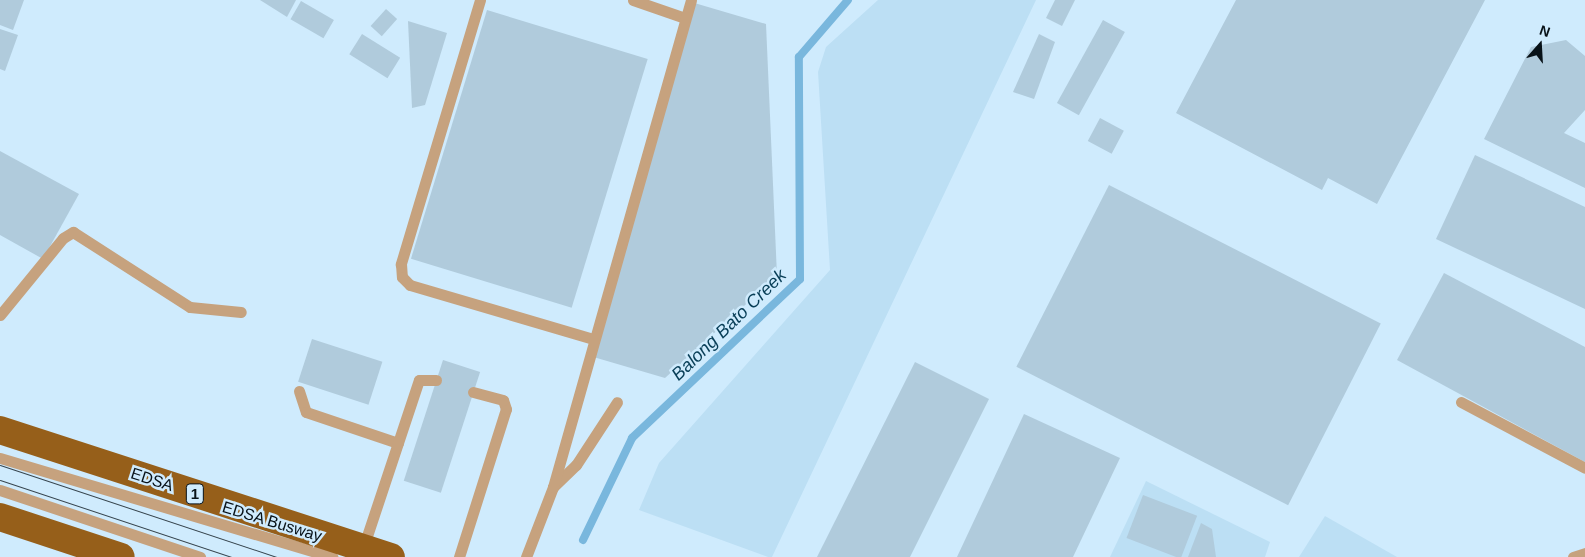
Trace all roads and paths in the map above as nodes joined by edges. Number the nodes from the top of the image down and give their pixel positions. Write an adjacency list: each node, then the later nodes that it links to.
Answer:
1 (480, 0): 7 (lane)
2 (633, 0): 4 (lane)
3 (690, 0): 4 (lane)
4 (685, 18): 7 (lane)
5 (241, 312): 6 (lane)
6 (0, 315)
7 (593, 339): 17 (lane)
8 (436, 380): 14 (lane)
9 (299, 391): 14 (lane)
10 (473, 392): 26 (lane)
11 (617, 402): 17 (lane)
12 (1461, 402): 16 (lane)
13 (0, 430): 20 (highway, EDSA / 1)
14 (398, 443): 20 (lane)
15 (0, 458): 24 (lane, EDSA Busway)
16 (1585, 468)
17 (553, 488): 27 (lane)
18 (0, 490): 23 (lane)
19 (0, 518): 22 (highway)
20 (363, 548): 25 (highway, EDSA / 1)
21 (1585, 553): 28 (lane)
22 (121, 557)
23 (200, 557)
24 (333, 557)
25 (391, 557)
26 (459, 557)
27 (526, 557)
28 (1573, 557)

